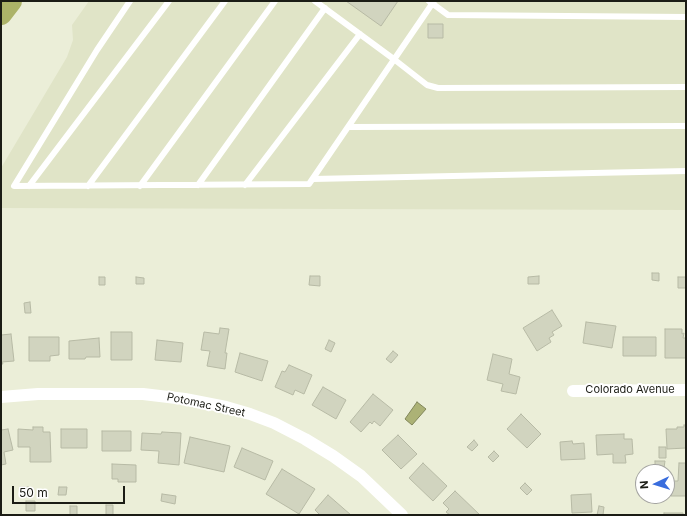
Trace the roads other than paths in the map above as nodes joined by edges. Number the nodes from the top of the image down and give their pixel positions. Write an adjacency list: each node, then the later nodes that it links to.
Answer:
1 (11, 1): 9 (highway)
2 (130, 1): 20 (lane)
3 (169, 1): 20 (lane)
4 (225, 1): 21 (lane)
5 (274, 1): 22 (lane)
6 (315, 1): 8 (lane)
7 (432, 2): 10 (lane); 12 (lane)
8 (325, 8): 11 (lane); 18 (lane)
9 (1, 14)
10 (686, 17)
11 (360, 34): 12 (lane); 19 (lane)
12 (394, 60): 13 (lane); 14 (lane)
13 (686, 87)
14 (348, 126): 15 (lane); 17 (lane)
15 (686, 126)
16 (686, 171): 17 (lane)
17 (312, 179): 19 (lane)
18 (198, 185): 19 (lane); 22 (lane)
19 (245, 185)
20 (29, 186): 21 (lane)
21 (88, 186): 22 (lane)
22 (140, 186)
23 (686, 390): 24 (street, Colorado Avenue)
24 (573, 391)
25 (1, 397): 26 (street, Potomac Street)
26 (402, 515)

